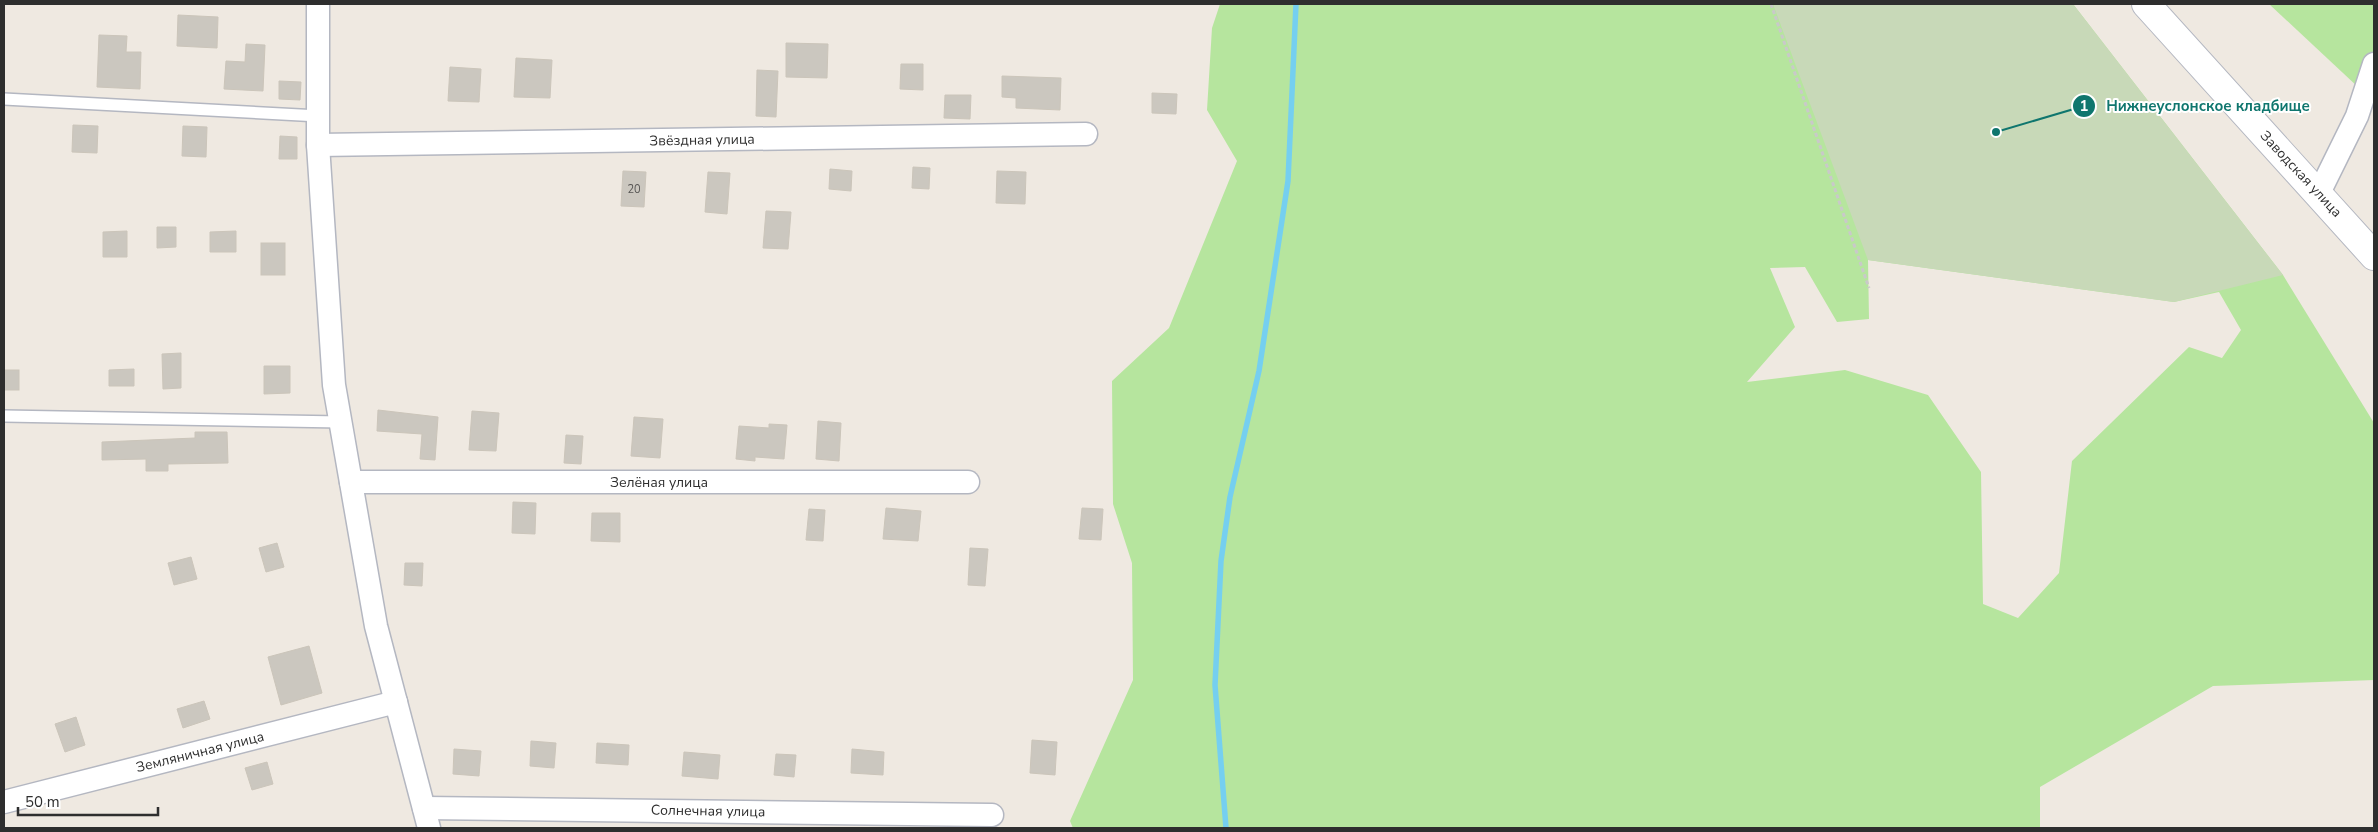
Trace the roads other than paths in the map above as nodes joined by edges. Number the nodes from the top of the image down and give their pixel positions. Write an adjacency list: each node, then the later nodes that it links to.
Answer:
1 (318, 4): 5 (street)
2 (2146, 4): 8 (street, Заводская улица)
3 (2374, 64): 8 (street)
4 (4, 99): 5 (lane)
5 (318, 116): 7 (street)
6 (1086, 134): 7 (street, Звёздная улица)
7 (318, 145): 11 (street)
8 (2319, 192): 9 (street, Заводская улица)
9 (2374, 256)
10 (4, 416): 11 (lane)
11 (341, 422): 12 (street)
12 (351, 482): 13 (street, Зелёная улица); 14 (street)
13 (968, 482)
14 (396, 702): 15 (street, Земляничная улица); 17 (street)
15 (4, 802)
16 (992, 814): 17 (street, Солнечная улица)
17 (427, 818)

